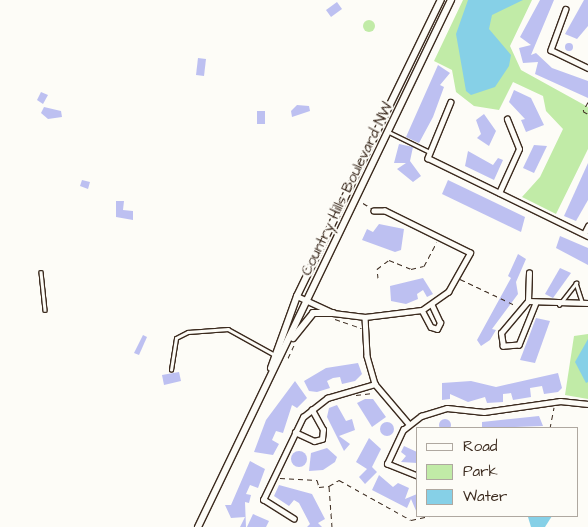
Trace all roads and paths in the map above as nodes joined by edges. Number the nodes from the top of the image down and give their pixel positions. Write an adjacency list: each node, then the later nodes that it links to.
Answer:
1 (442, 0): 21 (main road, Country Hills Boulevard NW)
2 (451, 0): 9 (main road, Country Hills Boulevard NW)
3 (566, 9): 4 (street)
4 (588, 68)
5 (452, 102): 10 (street)
6 (588, 102): 7 (path)
7 (588, 114)
8 (507, 119): 11 (street)
9 (389, 132): 10 (lane); 23 (main road, Country Hills Boulevard NW)
10 (428, 150): 11 (street)
11 (499, 193): 15 (street)
12 (364, 203): 13 (path)
13 (374, 211): 16 (street)
14 (588, 226): 15 (street)
15 (586, 235)
16 (439, 238): 19 (path); 20 (street)
17 (41, 272): 29 (lane)
18 (529, 273): 22 (street)
19 (378, 278)
20 (459, 278): 27 (street); 28 (path)
21 (297, 296): 23 (street); 34 (main road, Country Hills Boulevard NW)
22 (528, 300): 24 (street); 28 (street)
23 (306, 301): 31 (street); 34 (main road, Country Hills Boulevard NW)
24 (536, 302): 26 (street); 28 (street)
25 (585, 302): 26 (street); 26 (lane)
26 (559, 305)
27 (432, 306): 30 (street); 30 (street)
28 (520, 308)
29 (45, 310)
30 (422, 310): 32 (street)
31 (330, 315): 32 (street); 33 (path); 34 (main road)
32 (365, 318): 36 (street)
33 (361, 333)
34 (280, 353): 35 (lane); 50 (main road, Country Hills Boulevard NW)
35 (171, 370)
36 (375, 384): 41 (street); 42 (street)
37 (373, 392): 38 (path)
38 (354, 396)
39 (555, 402): 40 (street); 42 (street); 43 (path)
40 (588, 404)
41 (312, 410): 44 (street); 44 (street)
42 (409, 424): 46 (street)
43 (550, 427)
44 (296, 432): 45 (street)
45 (275, 476): 47 (path); 49 (street)
46 (416, 476)
47 (329, 486): 48 (path); 51 (path)
48 (425, 517)
49 (294, 519)
50 (198, 527)
51 (332, 527)

